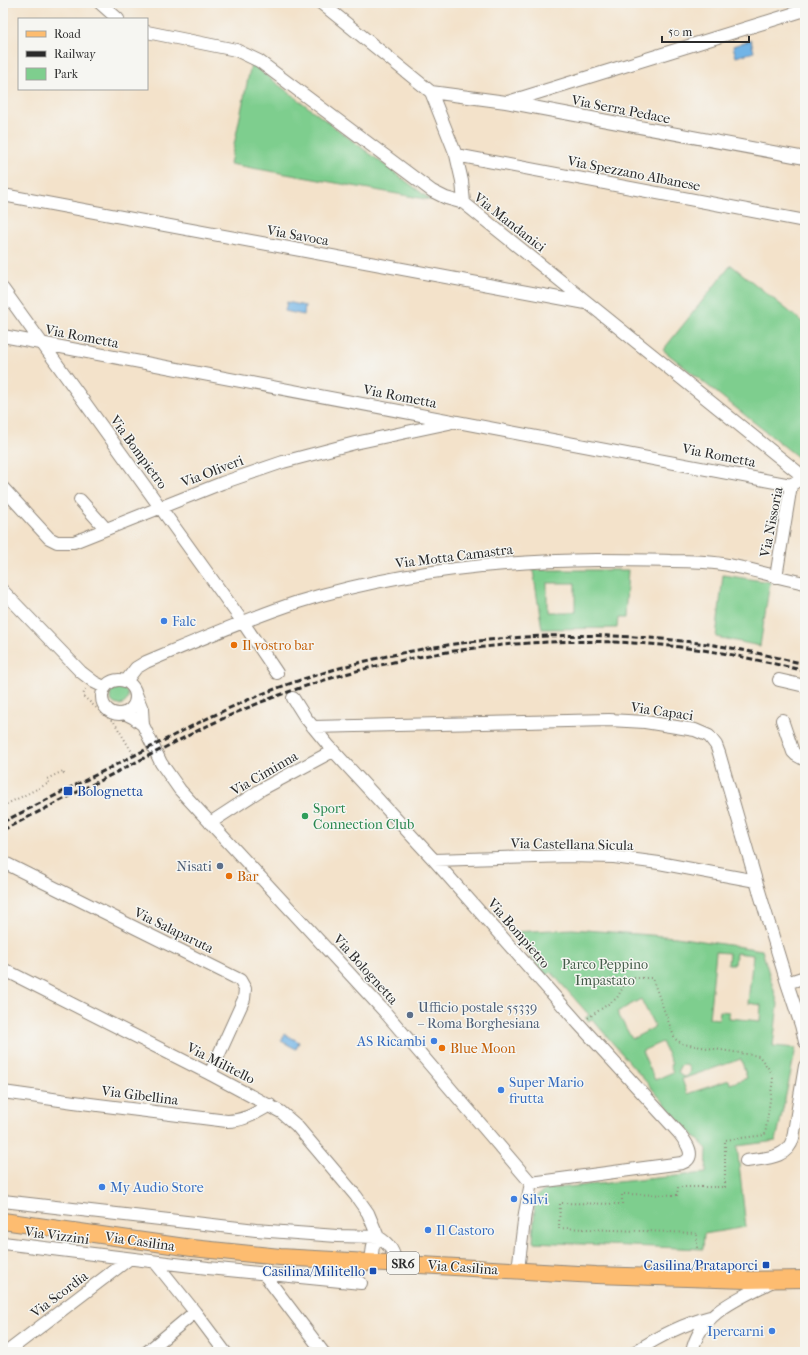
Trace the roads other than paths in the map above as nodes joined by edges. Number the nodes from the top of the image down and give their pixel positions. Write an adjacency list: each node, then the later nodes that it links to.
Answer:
1 (100, 3): 4 (street)
2 (324, 4): 6 (street)
3 (805, 10): 7 (street)
4 (117, 18)
5 (148, 32): 11 (street, Via Mandanici)
6 (431, 92): 7 (street, Via Serra Pedace); 8 (street)
7 (506, 102): 9 (street, Via Serra Pedace)
8 (456, 155): 11 (street); 12 (street, Via Spezzano Albanese)
9 (805, 158)
10 (3, 195): 14 (street, Via Savoca)
11 (464, 203): 14 (street, Via Mandanici)
12 (805, 221)
13 (3, 289): 16 (street, Via Bompietro)
14 (588, 304): 18 (street, Via Mandanici)
15 (3, 336): 16 (street, Via Rometta)
16 (43, 344): 17 (street, Via Rometta); 22 (street, Via Bompietro)
17 (456, 421): 19 (street, Via Rometta); 22 (street, Via Oliveri)
18 (804, 476): 19 (street, Via Nissoria)
19 (792, 485): 24 (street, Via Nissoria)
20 (3, 488): 23 (street, Via Oliveri)
21 (80, 500): 23 (street)
22 (160, 507): 23 (street, Via Oliveri); 27 (street, Via Bompietro)
23 (106, 529)
24 (776, 577): 25 (street, Via Motta Camastra); 27 (street, Via Motta Camastra)
25 (805, 583)
26 (3, 591): 32 (street)
27 (242, 621): 28 (street, Via Bompietro); 30 (street, Via Motta Camastra)
28 (277, 673)
29 (779, 680): 31 (street)
30 (126, 681): 32 (street); 33 (street)
31 (805, 686)
32 (104, 687): 35 (street)
33 (136, 694): 35 (street); 37 (street, Via Bolognetta)
34 (293, 698): 38 (street, Via Bompietro)
35 (124, 713): 37 (street)
36 (782, 720): 40 (street)
37 (144, 724): 41 (street, Via Bolognetta)
38 (313, 727): 39 (street, Via Bompietro); 44 (street, Via Capaci)
39 (333, 751): 41 (street, Via Ciminna); 42 (street, Via Bompietro)
40 (805, 760)
41 (210, 823): 54 (street, Via Bolognetta)
42 (434, 860): 44 (street, Via Castellana Sicula); 54 (street, Via Bompietro)
43 (3, 862): 50 (street, Via Salaparuta)
44 (756, 881): 47 (street, Via Capaci)
45 (3, 969): 50 (street, Via Militello)
46 (805, 977): 47 (street)
47 (787, 983): 48 (street, Via Capaci)
48 (805, 1042)
49 (805, 1066): 53 (street)
50 (210, 1074): 52 (street, Via Militello)
51 (3, 1092): 52 (street, Via Gibellina)
52 (270, 1105): 57 (street, Via Militello)
53 (746, 1161)
54 (531, 1183): 65 (street)
55 (3, 1201): 57 (street, Via Casilina)
56 (3, 1222): 59 (main road, Via Casilina / SR6)
57 (378, 1237): 61 (street); 63 (street, Via Militello)
58 (3, 1243): 60 (street, Via Vizzini)
59 (208, 1249): 61 (main road, Via Casilina / SR6); 64 (street)
60 (129, 1259): 62 (street, Via Vizzini); 72 (street, Via Scordia)
61 (371, 1261): 63 (main road, Via Casilina / SR6)
62 (155, 1262): 64 (street, Via Vizzini); 70 (street)
63 (395, 1263): 65 (main road, Via Casilina / SR6)
64 (208, 1268): 66 (street)
65 (518, 1270): 68 (main road, Via Casilina / SR6)
66 (264, 1274): 69 (street); 75 (street)
67 (805, 1279): 68 (main road, Via Casilina / SR6)
68 (774, 1280): 71 (street)
69 (361, 1283)
70 (195, 1312): 73 (street); 74 (street)
71 (710, 1317): 76 (street); 77 (street)
72 (7, 1352)
73 (147, 1352)
74 (225, 1352)
75 (322, 1352)
76 (635, 1352)
77 (692, 1352)

